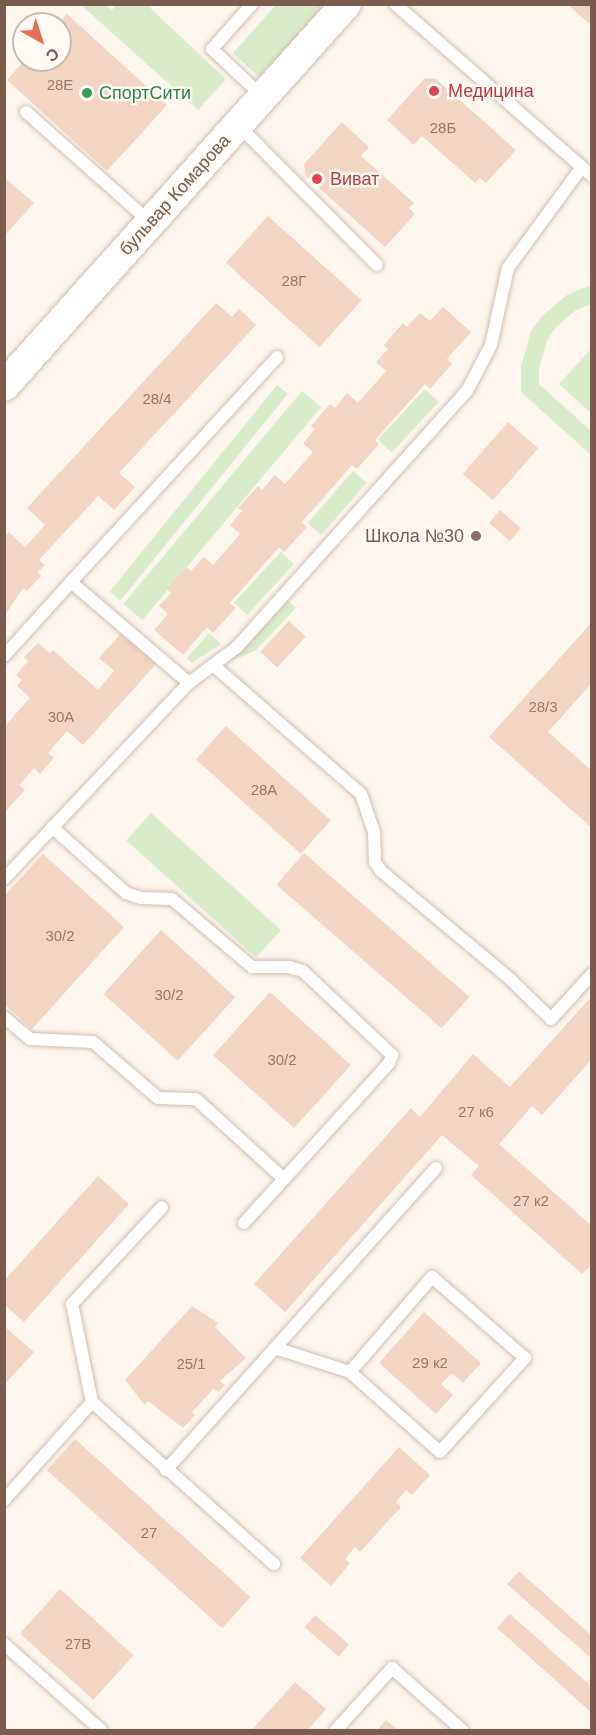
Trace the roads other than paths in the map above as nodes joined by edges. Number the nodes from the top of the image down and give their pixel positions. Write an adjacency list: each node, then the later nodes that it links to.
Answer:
1 (252, 4): 4 (lane)
2 (346, 4): 4 (street, бульвар Комарова)
3 (396, 4): 7 (lane)
4 (263, 97): 6 (street, бульвар Комарова)
5 (26, 112): 8 (lane)
6 (238, 125): 8 (street, бульвар Комарова); 9 (lane)
7 (587, 171): 14 (lane)
8 (151, 223): 11 (street, бульвар Комарова)
9 (377, 266)
10 (277, 357): 12 (lane)
11 (4, 386)
12 (71, 582): 13 (lane); 15 (lane)
13 (4, 656)
14 (213, 665): 15 (lane); 18 (lane)
15 (189, 683): 16 (lane)
16 (52, 827): 17 (lane); 21 (lane)
17 (4, 879)
18 (591, 974)
19 (4, 1017): 21 (lane)
20 (436, 1168): 24 (lane)
21 (284, 1179): 23 (lane)
22 (162, 1207): 26 (lane)
23 (244, 1223)
24 (278, 1349): 25 (lane); 27 (lane)
25 (350, 1372): 25 (lane)
26 (92, 1402): 27 (lane); 28 (lane)
27 (166, 1470): 29 (lane)
28 (4, 1500)
29 (274, 1564)
30 (4, 1644): 31 (lane)
31 (102, 1731)
32 (336, 1731): 33 (lane)
33 (462, 1731)

